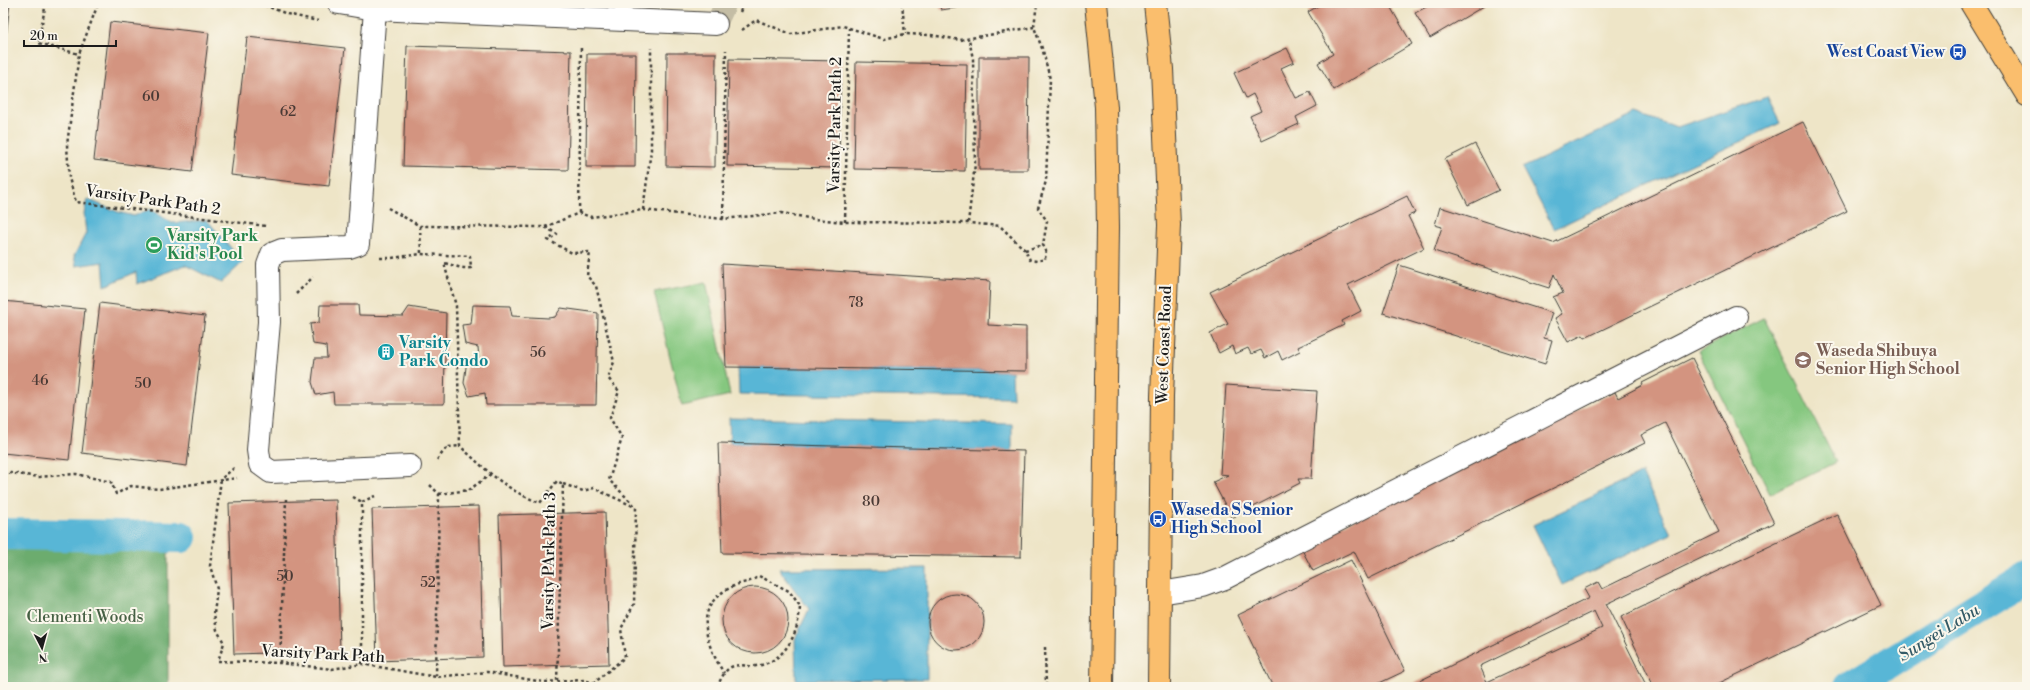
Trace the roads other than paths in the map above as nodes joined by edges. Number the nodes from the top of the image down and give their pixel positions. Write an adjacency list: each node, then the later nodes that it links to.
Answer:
1 (339, 3): 5 (lane)
2 (1096, 3): 11 (main road)
3 (1155, 3): 10 (main road, West Coast Road)
4 (1971, 3): 7 (main road)
5 (375, 8): 6 (lane); 9 (lane)
6 (716, 24)
7 (2027, 95)
8 (1736, 317): 10 (lane)
9 (410, 466)
10 (1160, 593): 12 (main road, West Coast Road)
11 (1102, 687)
12 (1159, 687)

